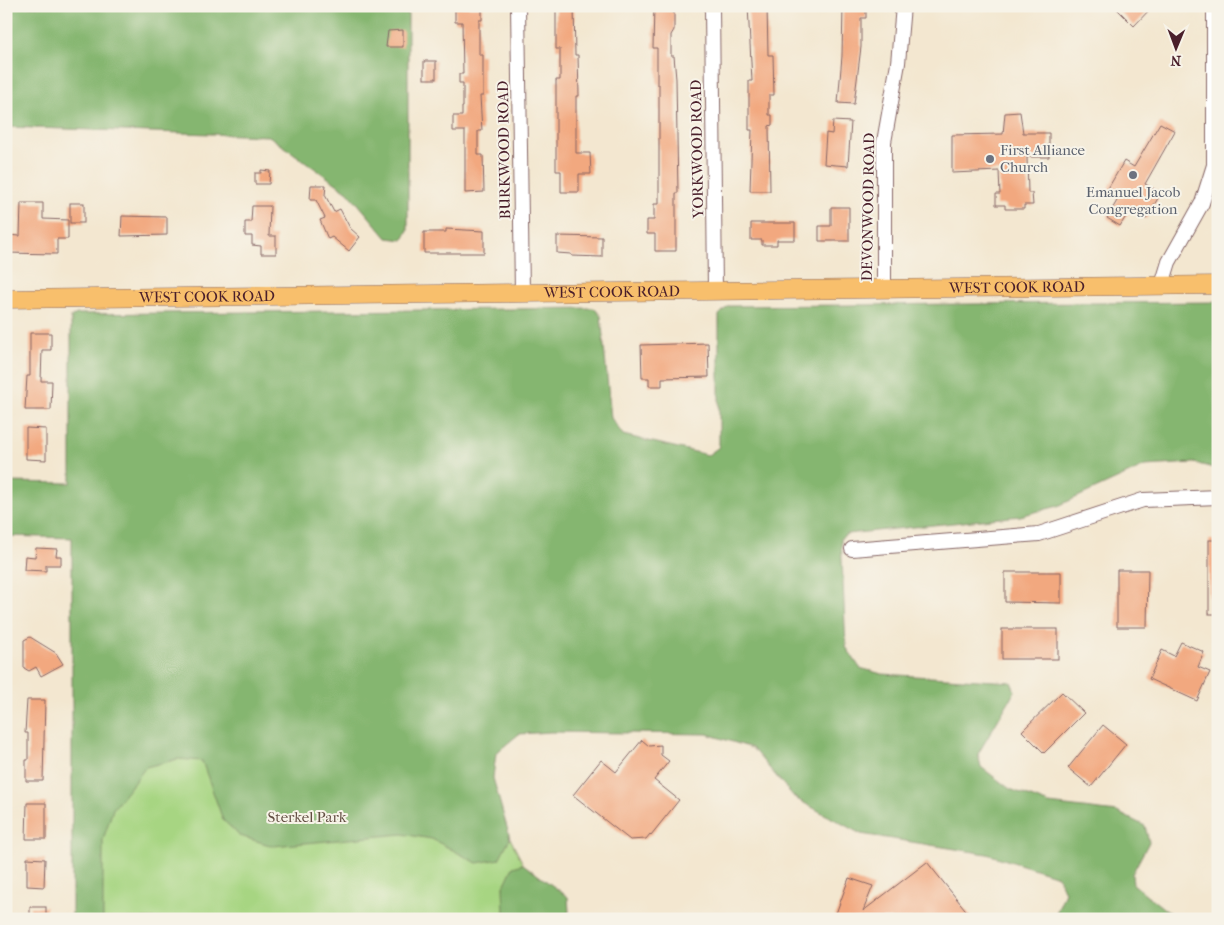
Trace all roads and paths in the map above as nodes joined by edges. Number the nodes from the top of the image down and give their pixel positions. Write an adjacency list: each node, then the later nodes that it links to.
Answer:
1 (518, 6): 10 (street, BURKWOOD ROAD)
2 (712, 6): 9 (street, YORKWOOD ROAD)
3 (903, 6): 8 (street, DEVONWOOD ROAD)
4 (1214, 6): 5 (street)
5 (1217, 152): 6 (street)
6 (1162, 285): 7 (main road, WEST COOK ROAD); 8 (main road, WEST COOK ROAD)
7 (1218, 285)
8 (884, 289): 9 (main road, WEST COOK ROAD)
9 (715, 291): 10 (main road, WEST COOK ROAD)
10 (522, 293): 11 (main road, WEST COOK ROAD)
11 (6, 299)
12 (1218, 497): 13 (street)
13 (852, 549)

